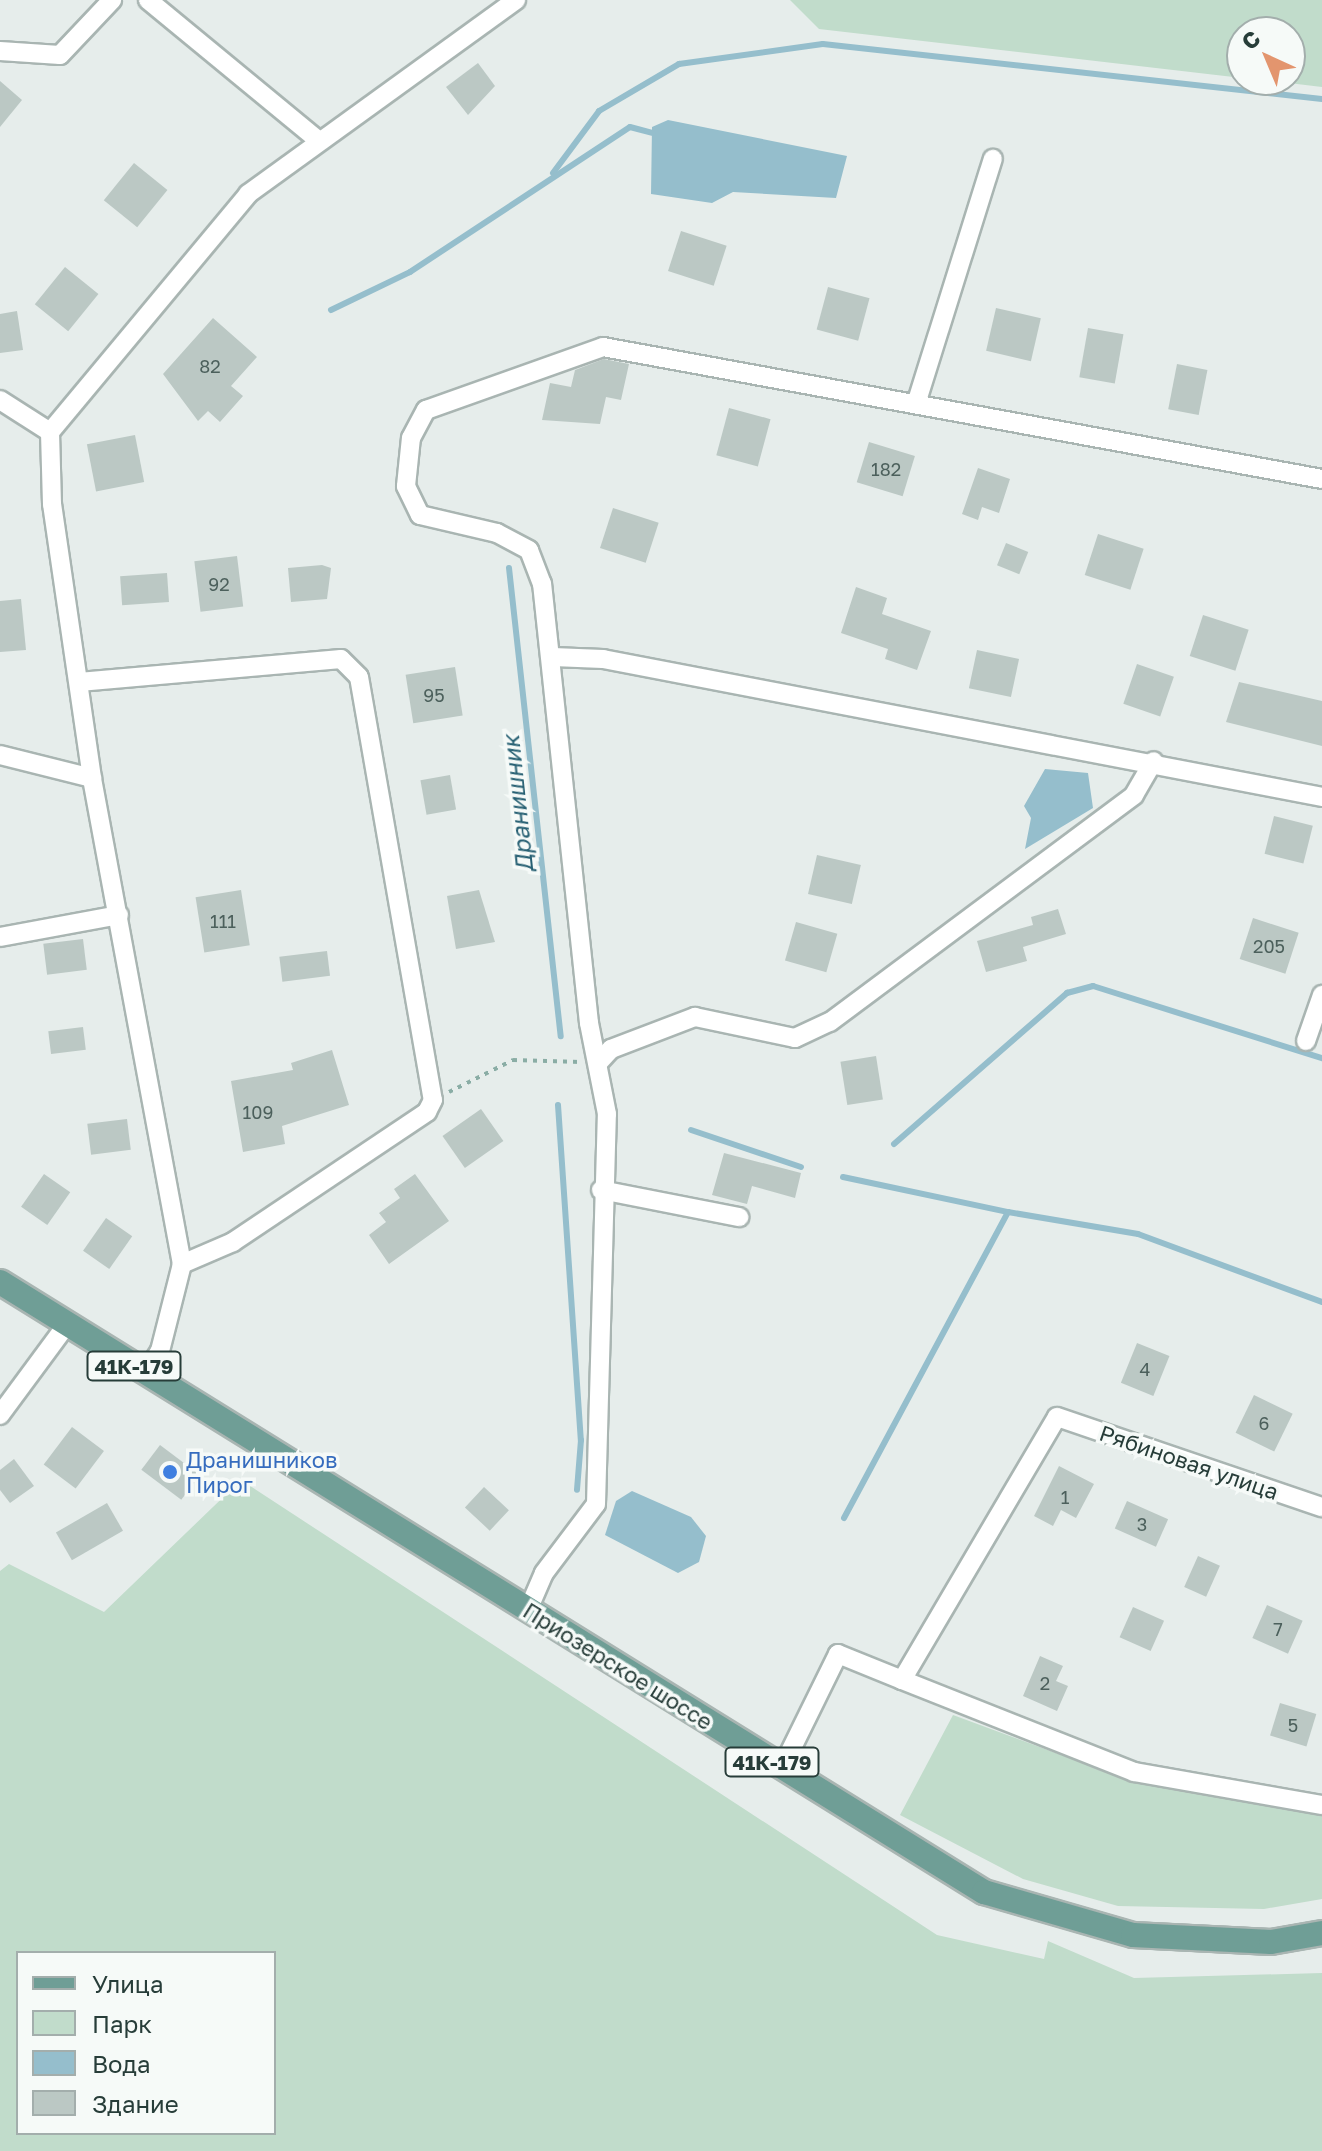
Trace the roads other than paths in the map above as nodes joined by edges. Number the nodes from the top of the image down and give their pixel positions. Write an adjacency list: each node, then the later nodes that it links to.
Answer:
1 (112, 0): 4 (street)
2 (148, 0): 5 (street)
3 (516, 0): 5 (street)
4 (0, 51)
5 (318, 140): 9 (street)
6 (993, 159): 8 (street)
7 (0, 400): 9 (street)
8 (916, 404): 10 (street); 11 (street)
9 (50, 432): 12 (street)
10 (1322, 479)
11 (553, 657): 14 (street); 21 (street)
12 (79, 682): 15 (street); 24 (street)
13 (0, 755): 15 (street)
14 (1154, 761): 16 (street); 21 (street)
15 (92, 778): 17 (street)
16 (1322, 797)
17 (119, 915): 18 (street); 24 (street)
18 (0, 937)
19 (1322, 995): 20 (street)
20 (1306, 1041)
21 (598, 1063): 22 (street)
22 (601, 1190): 23 (street); 30 (street)
23 (739, 1217)
24 (182, 1264): 27 (street)
25 (0, 1282): 26 (main road, Приозерское шоссе / 41К-179)
26 (67, 1324): 27 (main road, Приозерское шоссе / 41К-179); 28 (street)
27 (146, 1373): 30 (main road, Приозерское шоссе / 41К-179)
28 (0, 1415)
29 (1322, 1507): 31 (street, Рябиновая улица)
30 (528, 1610): 32 (main road, Приозерское шоссе / 41К-179)
31 (902, 1680): 32 (street); 33 (street)
32 (782, 1768): 34 (main road, Приозерское шоссе / 41К-179)
33 (1322, 1805)
34 (1322, 1933)

